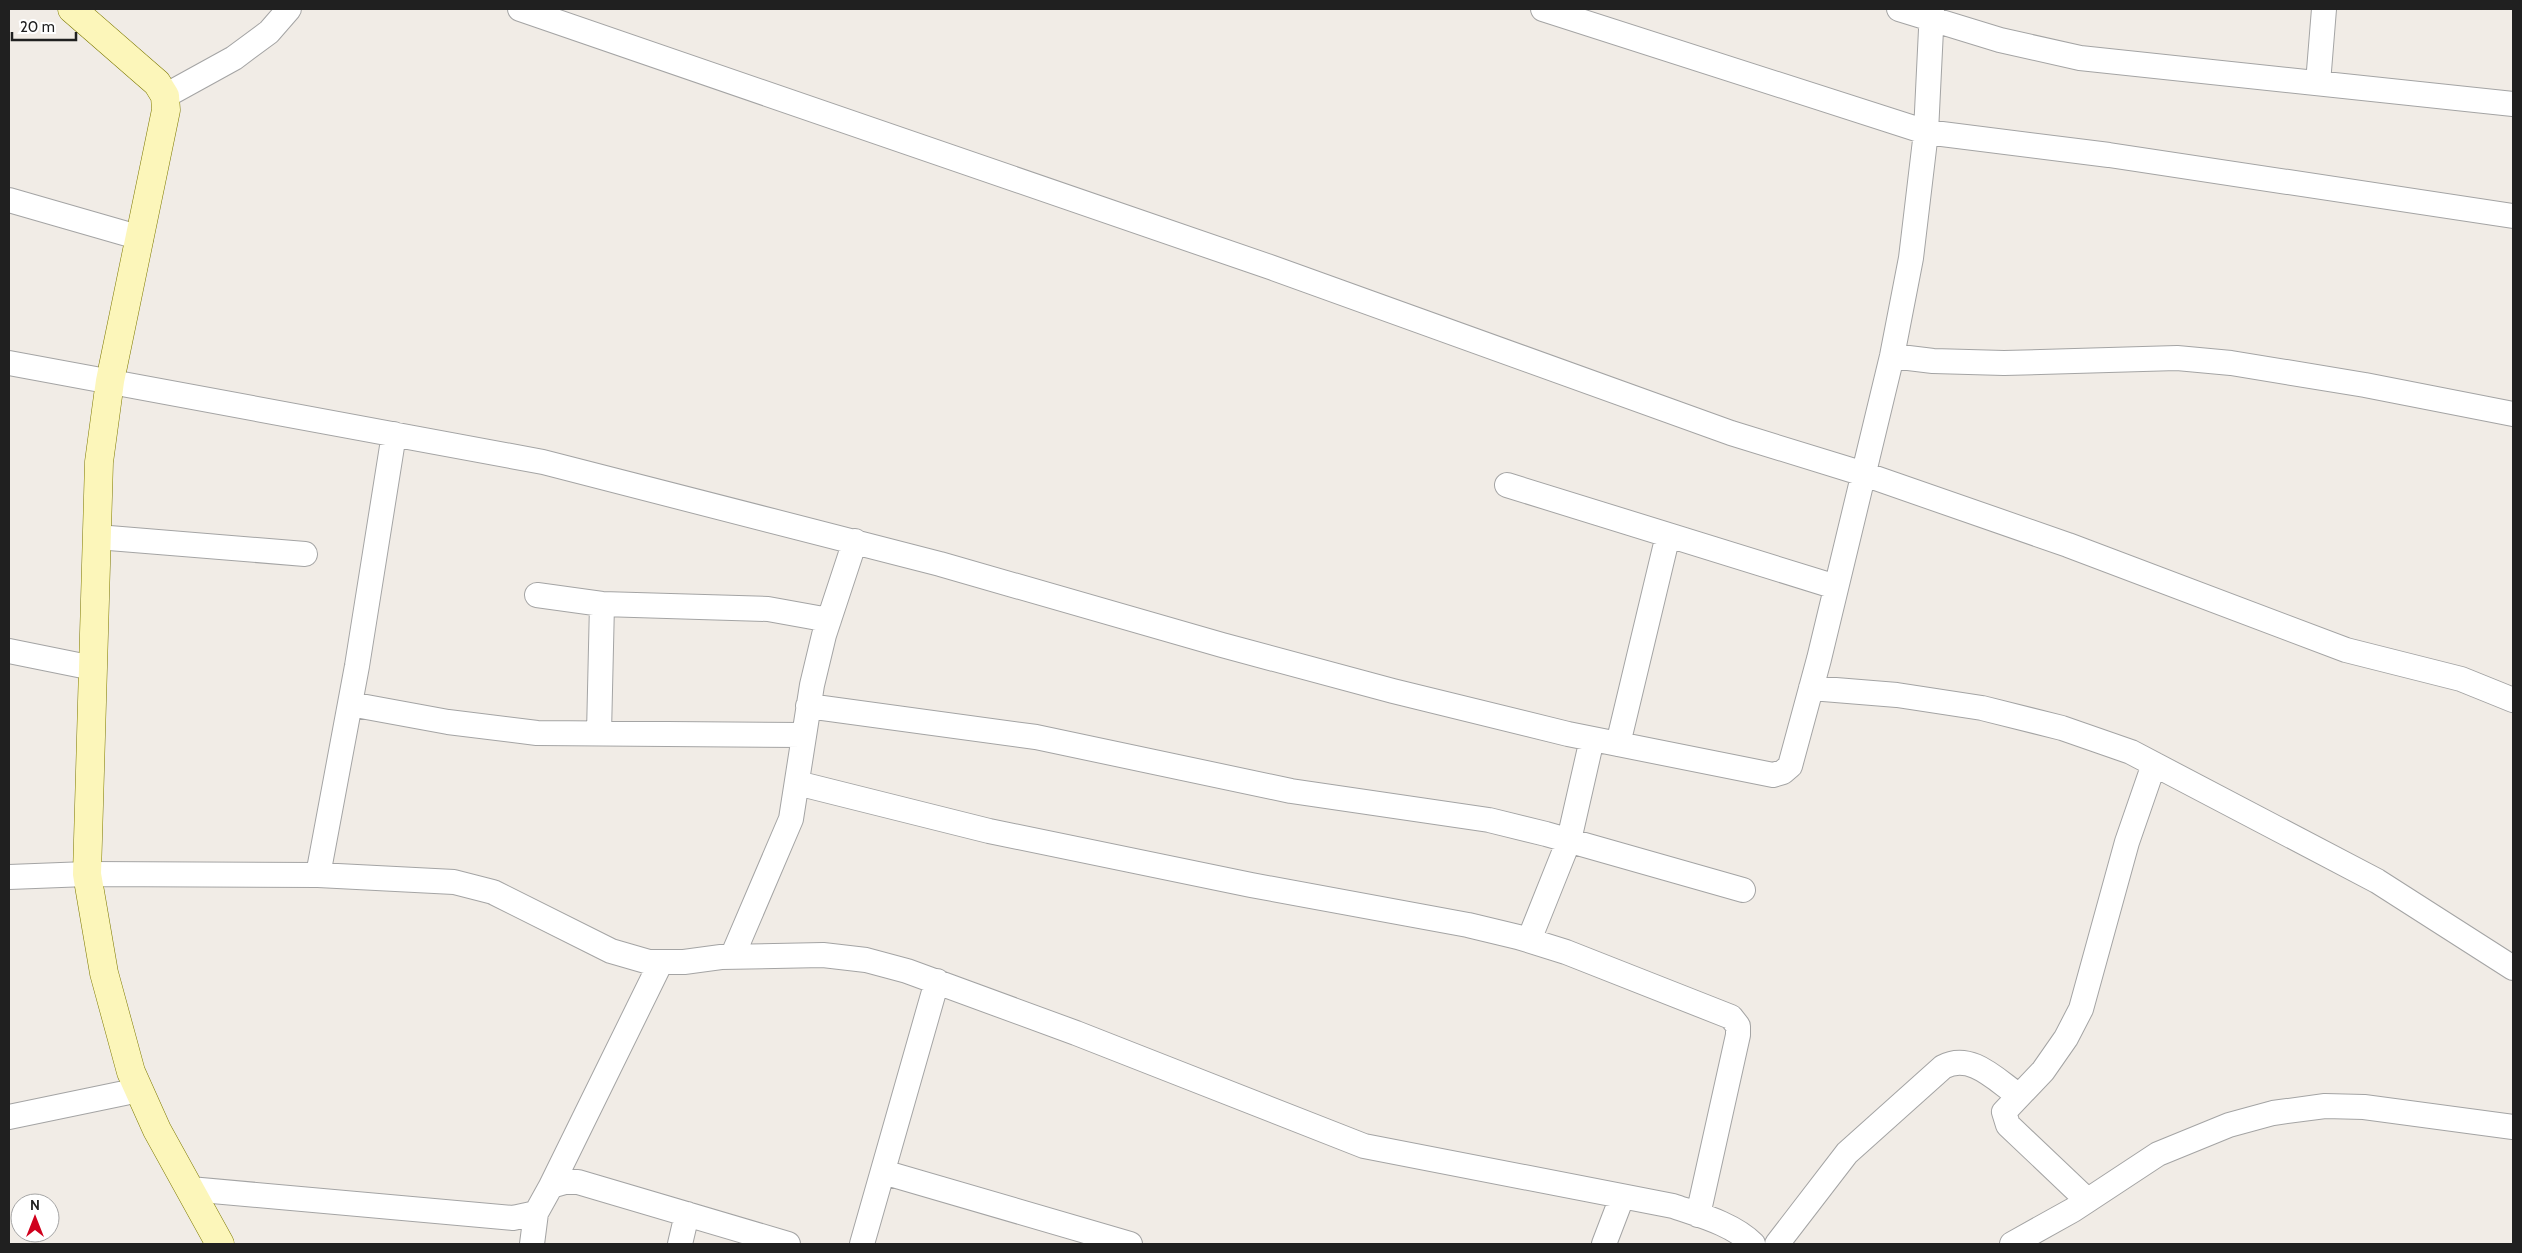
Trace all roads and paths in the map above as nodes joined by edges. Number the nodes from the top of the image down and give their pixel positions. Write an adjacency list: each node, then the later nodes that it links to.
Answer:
1 (72, 9): 9 (street)
2 (289, 9): 9 (street)
3 (520, 9): 20 (street)
4 (1543, 9): 11 (street)
5 (1899, 9): 7 (street)
6 (2324, 9): 8 (street)
7 (1931, 14): 8 (street); 11 (street)
8 (2318, 83): 10 (street)
9 (166, 96): 14 (street)
10 (2513, 104)
11 (1926, 132): 13 (street); 15 (street)
12 (9, 200): 14 (street)
13 (2513, 216)
14 (141, 238): 17 (street)
15 (1892, 356): 18 (street); 20 (street)
16 (9, 363): 17 (street)
17 (110, 380): 19 (street); 23 (street)
18 (2513, 414)
19 (394, 434): 24 (street); 34 (street)
20 (1864, 474): 26 (street); 33 (street)
21 (1507, 485): 22 (street)
22 (1668, 535): 26 (street); 39 (street)
23 (97, 537): 25 (street); 31 (street)
24 (855, 541): 29 (street); 38 (street)
25 (305, 554)
26 (1836, 587): 32 (street)
27 (537, 595): 28 (street)
28 (602, 604): 29 (street); 36 (street)
29 (829, 620): 35 (street)
30 (9, 651): 31 (street)
31 (93, 668): 43 (street)
32 (1811, 688): 39 (street); 40 (street)
33 (2513, 700)
34 (350, 704): 36 (street); 44 (street)
35 (808, 706): 37 (street); 42 (street)
36 (599, 733): 37 (street)
37 (803, 735): 41 (street)
38 (1592, 739): 39 (street); 42 (street)
39 (1618, 744)
40 (2154, 764): 50 (street); 53 (street)
41 (797, 783): 47 (street); 48 (street)
42 (1569, 840): 46 (street); 47 (street)
43 (87, 874): 44 (street); 45 (street); 52 (street)
44 (318, 875): 49 (street)
45 (9, 877)
46 (1743, 890)
47 (1529, 940): 63 (street)
48 (732, 957): 49 (street); 51 (street)
49 (661, 962): 57 (street)
50 (2513, 968)
51 (936, 981): 56 (street); 59 (street)
52 (139, 1090): 54 (street); 58 (street)
53 (2018, 1096): 60 (street); 72 (street)
54 (9, 1117)
55 (2513, 1127): 60 (street)
56 (883, 1172): 68 (street); 69 (street)
57 (551, 1186): 61 (street); 62 (street)
58 (190, 1189): 61 (street); 64 (street)
59 (1622, 1197): 63 (street); 70 (street)
60 (2086, 1200): 73 (street)
61 (536, 1213): 65 (street)
62 (687, 1214): 66 (street); 67 (street)
63 (1698, 1215): 71 (street)
64 (220, 1244)
65 (532, 1244)
66 (680, 1244)
67 (788, 1244)
68 (862, 1244)
69 (1130, 1244)
70 (1604, 1244)
71 (1753, 1244)
72 (1777, 1244)
73 (2012, 1244)

